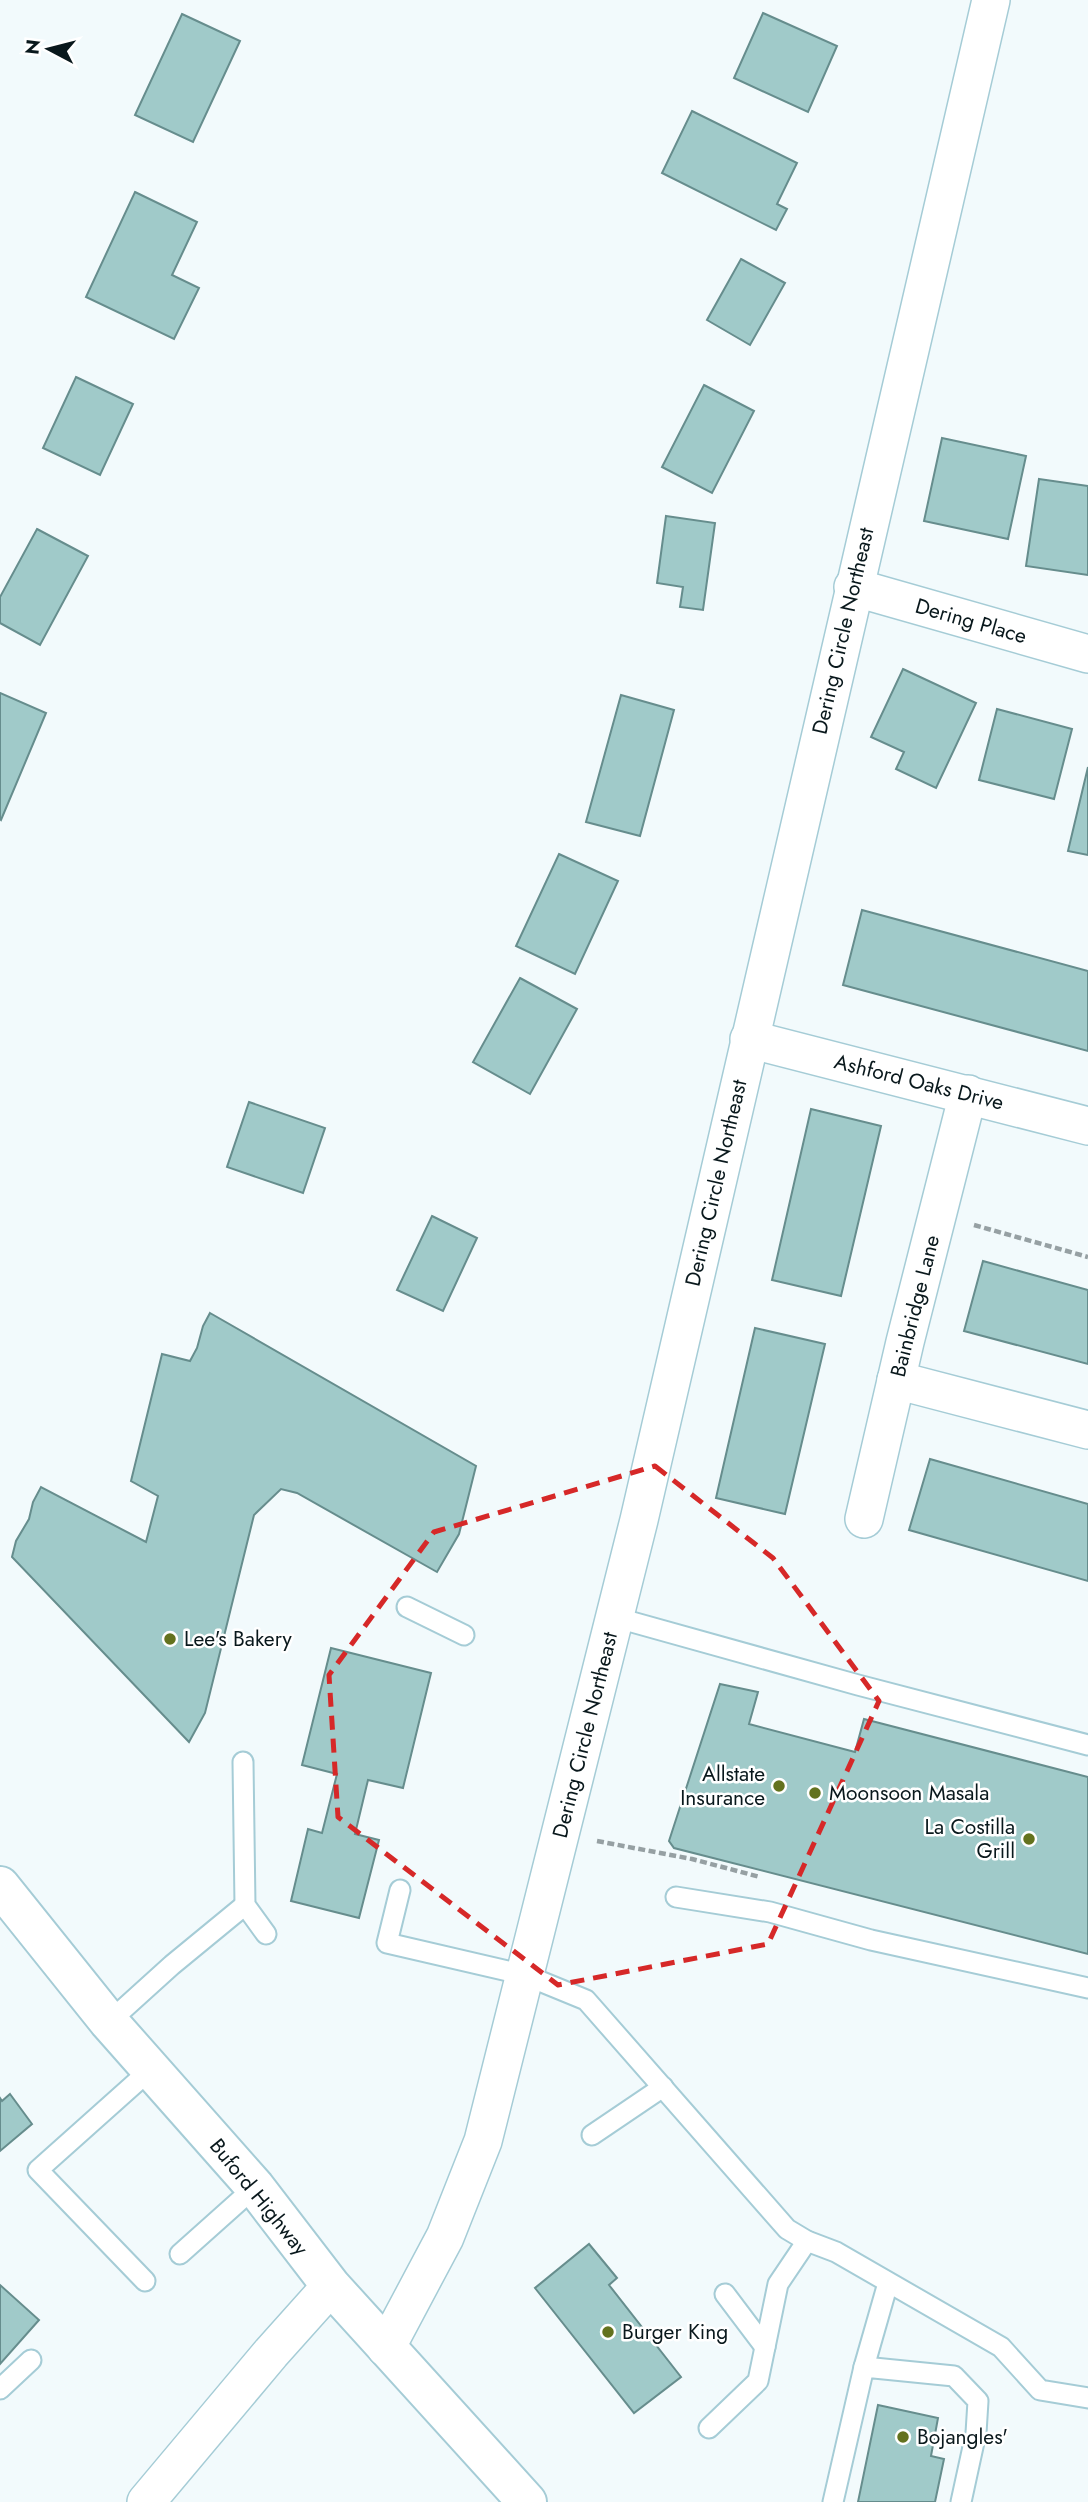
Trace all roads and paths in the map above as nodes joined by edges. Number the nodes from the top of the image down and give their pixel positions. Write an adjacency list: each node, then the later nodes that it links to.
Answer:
1 (991, 0): 2 (street, Dering Circle Northeast)
2 (853, 587): 3 (street, Dering Place); 4 (street, Dering Circle Northeast)
3 (1088, 654)
4 (749, 1039): 5 (street, Ashford Oaks Drive); 13 (street, Dering Circle Northeast)
5 (968, 1094): 6 (street, Ashford Oaks Drive); 9 (street, Bainbridge Lane)
6 (1088, 1126)
7 (970, 1224): 8 (path)
8 (1088, 1257)
9 (896, 1380): 10 (street); 11 (street, Bainbridge Lane)
10 (1088, 1430)
11 (864, 1519)
12 (407, 1607): 14 (lane)
13 (614, 1617): 15 (lane); 24 (street, Dering Circle Northeast)
14 (464, 1635)
15 (1088, 1745)
16 (243, 1762): 22 (lane)
17 (595, 1840): 18 (path)
18 (766, 1879)
19 (0, 1886): 26 (main road, Buford Highway)
20 (400, 1890): 24 (lane)
21 (676, 1897): 25 (lane)
22 (245, 1905): 23 (lane); 26 (lane)
23 (266, 1934)
24 (525, 1975): 28 (lane); 38 (street, Dering Circle Northeast)
25 (1088, 1988)
26 (109, 2022): 27 (main road, Buford Highway)
27 (150, 2070): 30 (main road, Buford Highway); 33 (lane)
28 (663, 2087): 29 (lane); 31 (lane)
29 (592, 2135)
30 (255, 2188): 32 (lane); 35 (main road, Buford Highway)
31 (807, 2241): 34 (lane); 37 (lane)
32 (180, 2254)
33 (145, 2281)
34 (888, 2283): 40 (lane); 42 (lane)
35 (331, 2286): 38 (main road, Buford Highway); 44 (street)
36 (725, 2294): 37 (lane)
37 (765, 2347): 43 (lane)
38 (386, 2348): 45 (main road, Buford Highway)
39 (31, 2360): 41 (lane)
40 (864, 2367): 46 (lane); 47 (lane)
41 (0, 2389)
42 (1088, 2398)
43 (709, 2428)
44 (146, 2502)
45 (527, 2502)
46 (833, 2502)
47 (961, 2502)

